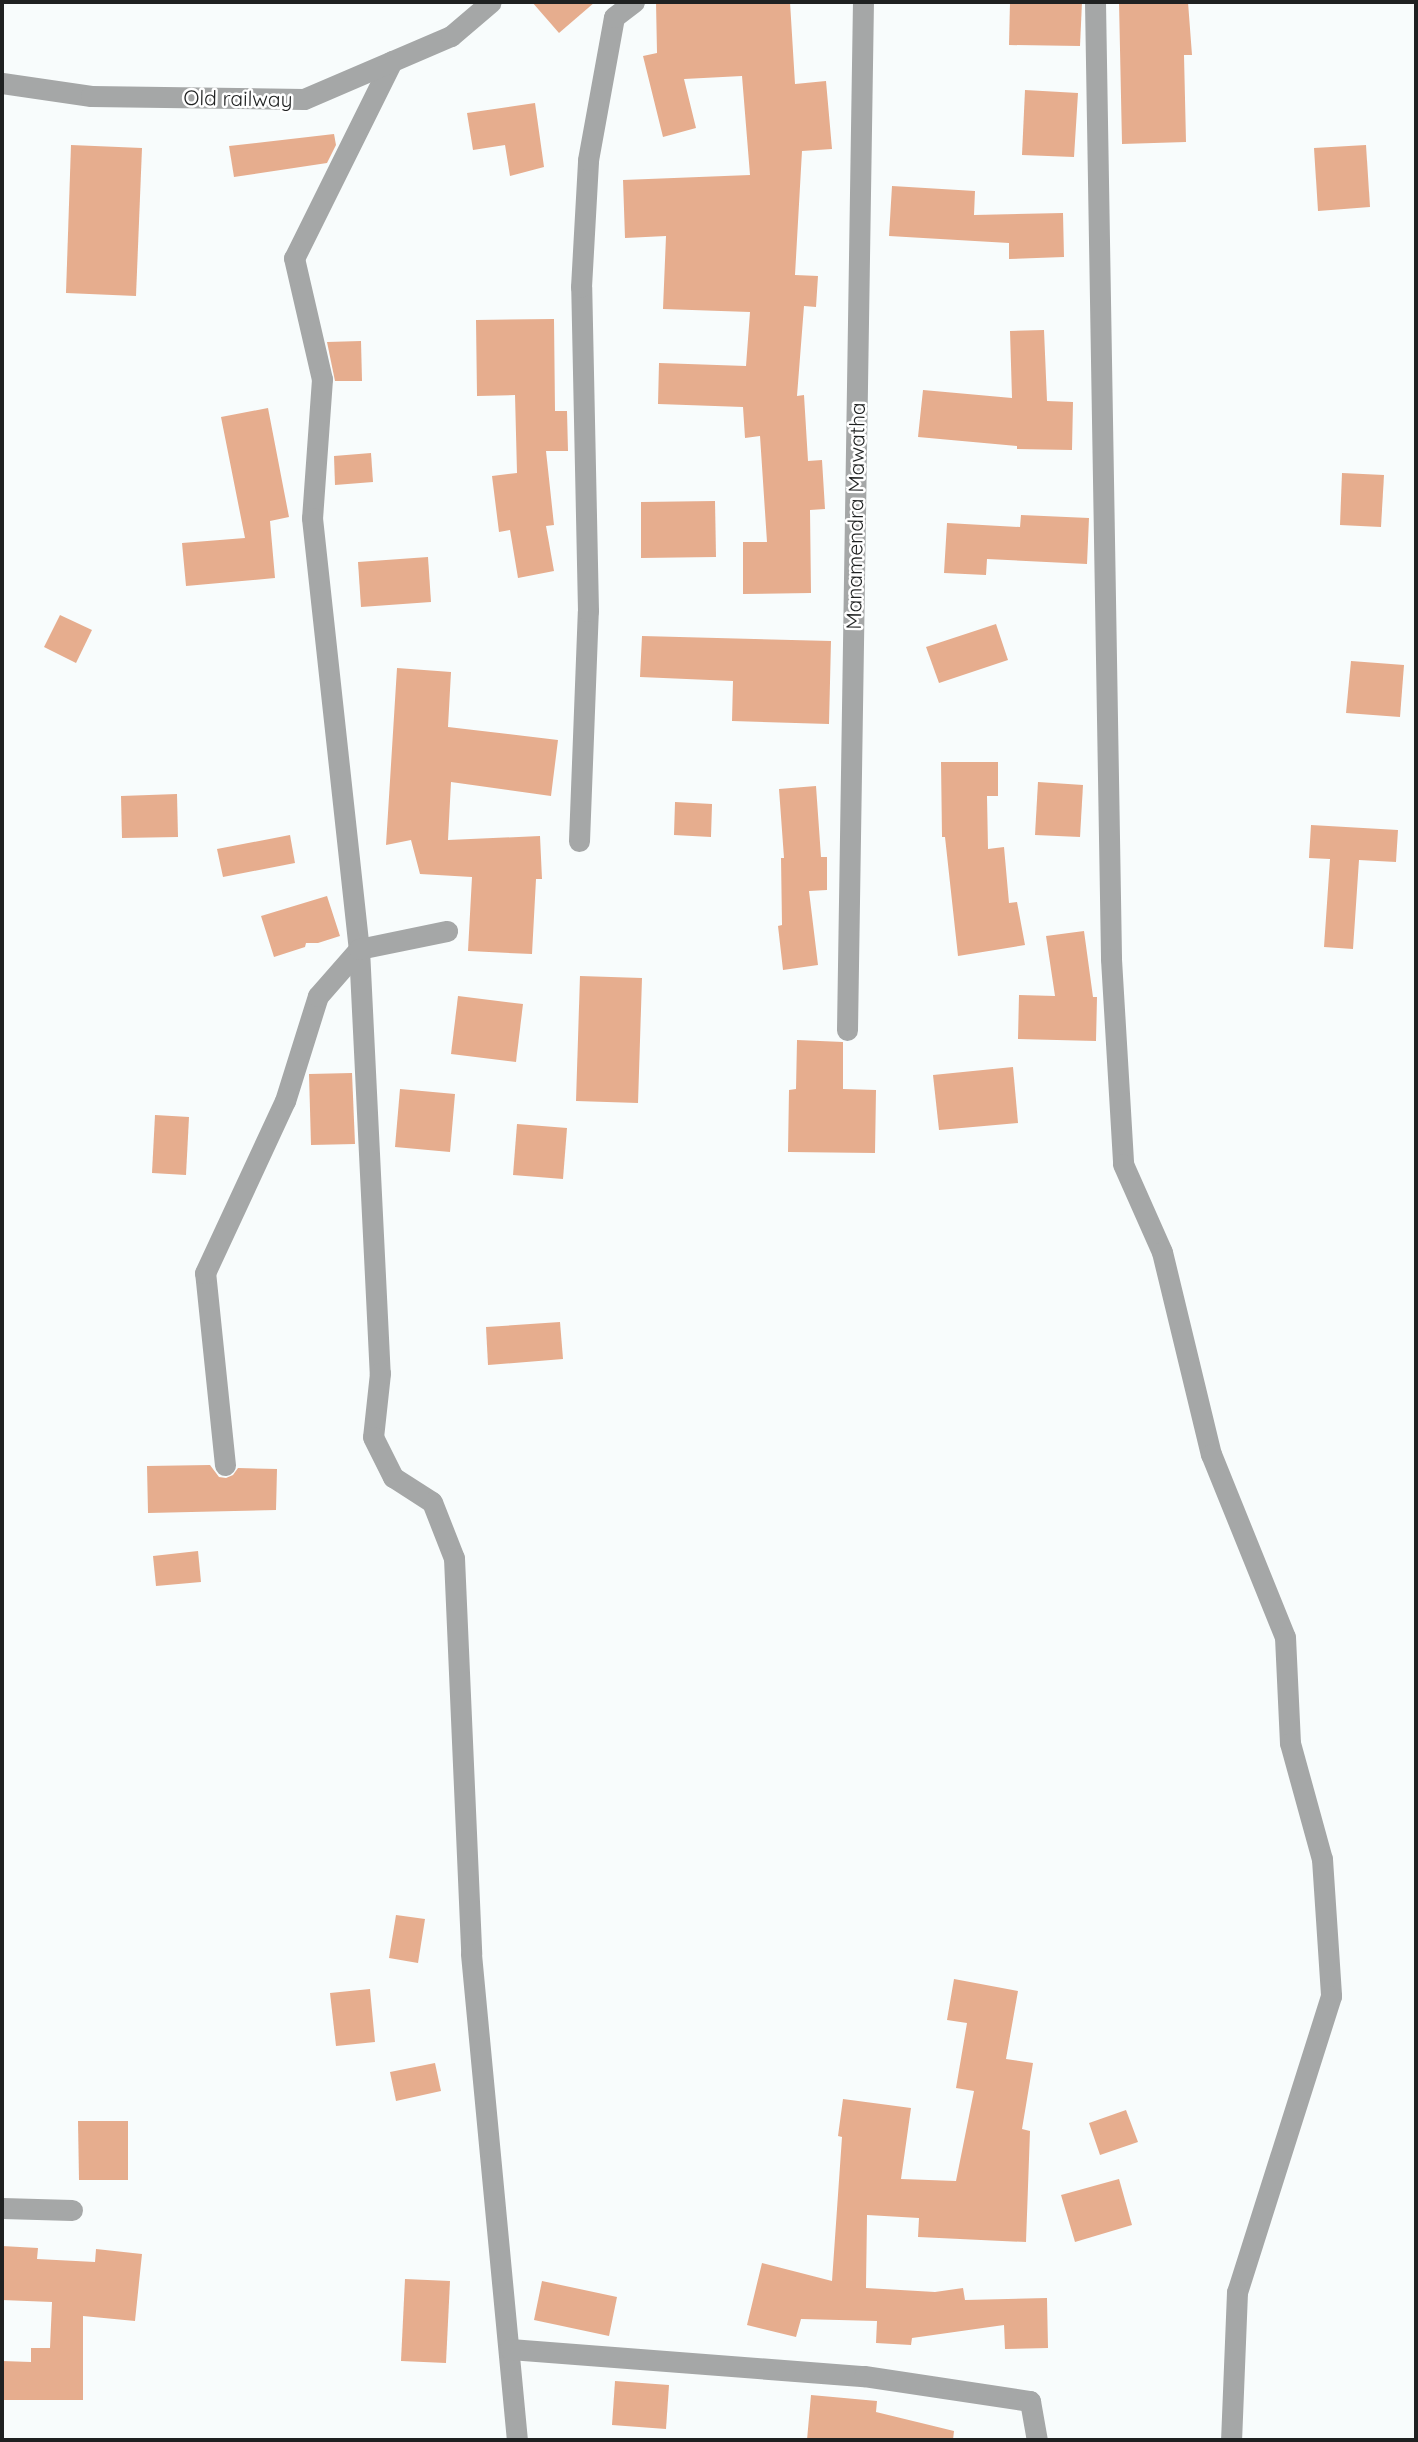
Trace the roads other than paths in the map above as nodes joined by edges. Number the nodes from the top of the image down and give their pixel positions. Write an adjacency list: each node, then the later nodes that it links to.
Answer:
1 (491, 2): 5 (street, Old railway)
2 (634, 2): 7 (street)
3 (863, 2): 10 (street, Manamendra Mawatha)
4 (1095, 2): 17 (street)
5 (392, 61): 6 (street, Old railway); 9 (street)
6 (2, 83)
7 (579, 841)
8 (447, 931): 9 (street)
9 (359, 950): 11 (street); 14 (street)
10 (847, 1030)
11 (225, 1465)
12 (2, 2208): 13 (street)
13 (72, 2210)
14 (510, 2349): 15 (street); 16 (street)
15 (517, 2440)
16 (1037, 2440)
17 (1231, 2440)

